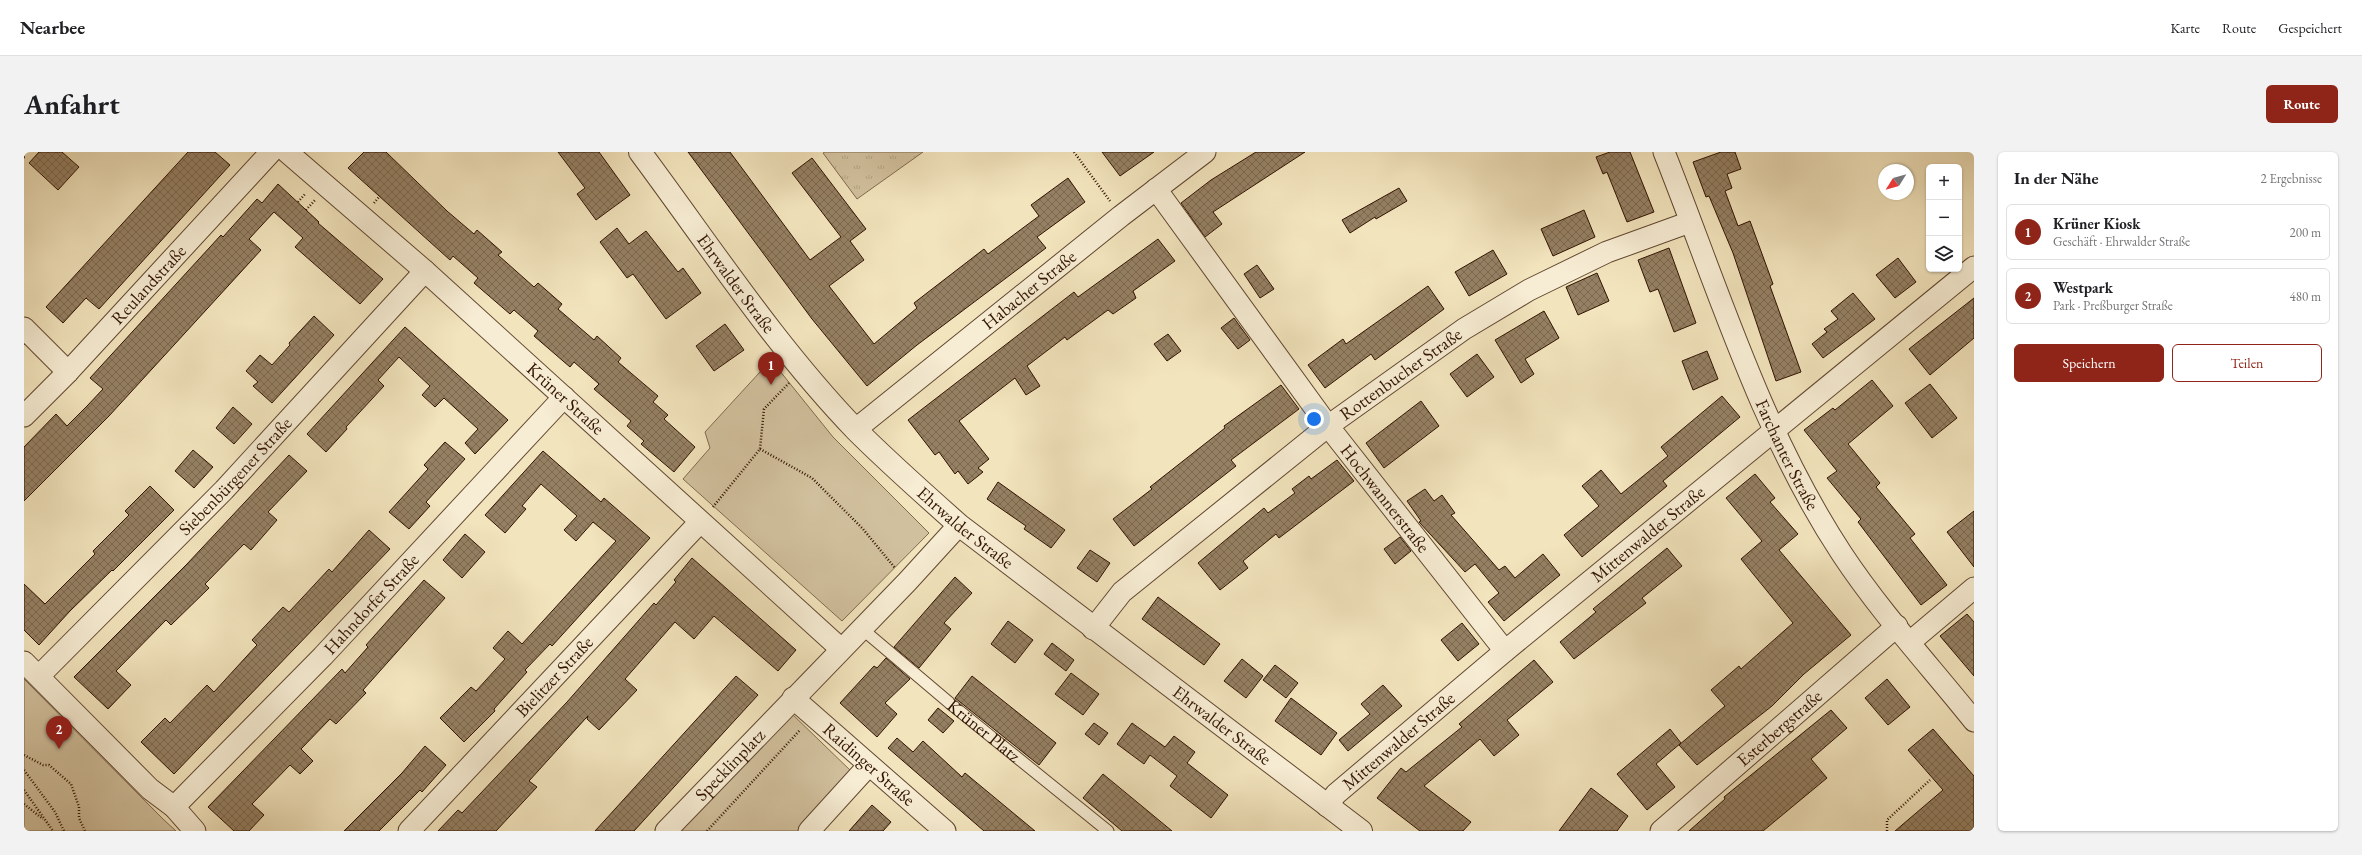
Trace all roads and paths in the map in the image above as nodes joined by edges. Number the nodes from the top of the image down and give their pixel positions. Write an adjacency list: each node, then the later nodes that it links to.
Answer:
1 (272, 152): 18 (street, Reulandstraße)
2 (287, 152): 15 (street, Krüner Straße)
3 (1074, 152): 12 (path)
4 (1205, 152): 7 (street, Habacher Straße)
5 (644, 153): 17 (street, Ehrwalder Straße)
6 (1667, 153): 13 (street, Farchanter Straße)
7 (1156, 188): 12 (street, Habacher Straße); 21 (street, Hochwannerstraße)
8 (306, 193): 10 (path)
9 (314, 200): 11 (path)
10 (298, 202)
11 (306, 210)
12 (1121, 216): 22 (street, Habacher Straße)
13 (1690, 222): 21 (street, Rottenbucher Straße); 23 (street, Farchanter Straße)
14 (1974, 267): 23 (street, Mittenwalder Straße)
15 (425, 271): 19 (street, Krüner Straße); 35 (street, Siebenbürgener Straße)
16 (24, 328): 18 (street)
17 (803, 368): 22 (street, Ehrwalder Straße); 24 (path)
18 (68, 372): 20 (street, Reulandstraße)
19 (564, 397): 25 (street, Krüner Straße); 46 (street, Hahndorfer Straße)
20 (24, 416)
21 (1328, 426): 31 (street, Rottenbucher Straße); 34 (street, Hochwannerstraße)
22 (856, 429): 26 (street, Ehrwalder Straße)
23 (1774, 432): 29 (street, Farchanter Straße); 34 (street, Mittenwalder Straße)
24 (760, 449): 25 (path); 27 (path)
25 (700, 522): 33 (street, Krüner Straße); 52 (street, Bielitzer Straße)
26 (958, 525): 27 (street); 31 (street, Ehrwalder Straße)
27 (907, 582): 30 (street)
28 (1974, 588): 32 (street)
29 (1897, 626): 32 (street, Farchanter Straße); 59 (street, Esterbergstraße)
30 (861, 628): 33 (street); 57 (lane, Krüner Platz)
31 (1093, 628): 45 (street, Ehrwalder Straße)
32 (1910, 642): 38 (street, Farchanter Straße)
33 (841, 649): 36 (street)
34 (1505, 651): 45 (street, Mittenwalder Straße)
35 (31, 669): 46 (street)
36 (793, 698): 37 (street, Raidinger Straße); 53 (street, Specklinplatz)
37 (813, 716): 40 (street, Raidinger Straße); 54 (path)
38 (1974, 721)
39 (24, 755): 50 (path)
40 (869, 765): 55 (street); 56 (street, Raidinger Straße)
41 (24, 770): 49 (path)
42 (1930, 780): 60 (path)
43 (24, 790): 47 (path)
44 (24, 804): 47 (path)
45 (1327, 806): 58 (street, Ehrwalder Straße)
46 (174, 807): 51 (street)
47 (47, 822): 48 (path)
48 (52, 831)
49 (64, 831)
50 (85, 831)
51 (195, 831)
52 (409, 831)
53 (666, 831)
54 (707, 831)
55 (809, 831)
56 (945, 831)
57 (1108, 831)
58 (1361, 831)
59 (1662, 831)
60 (1887, 831)

